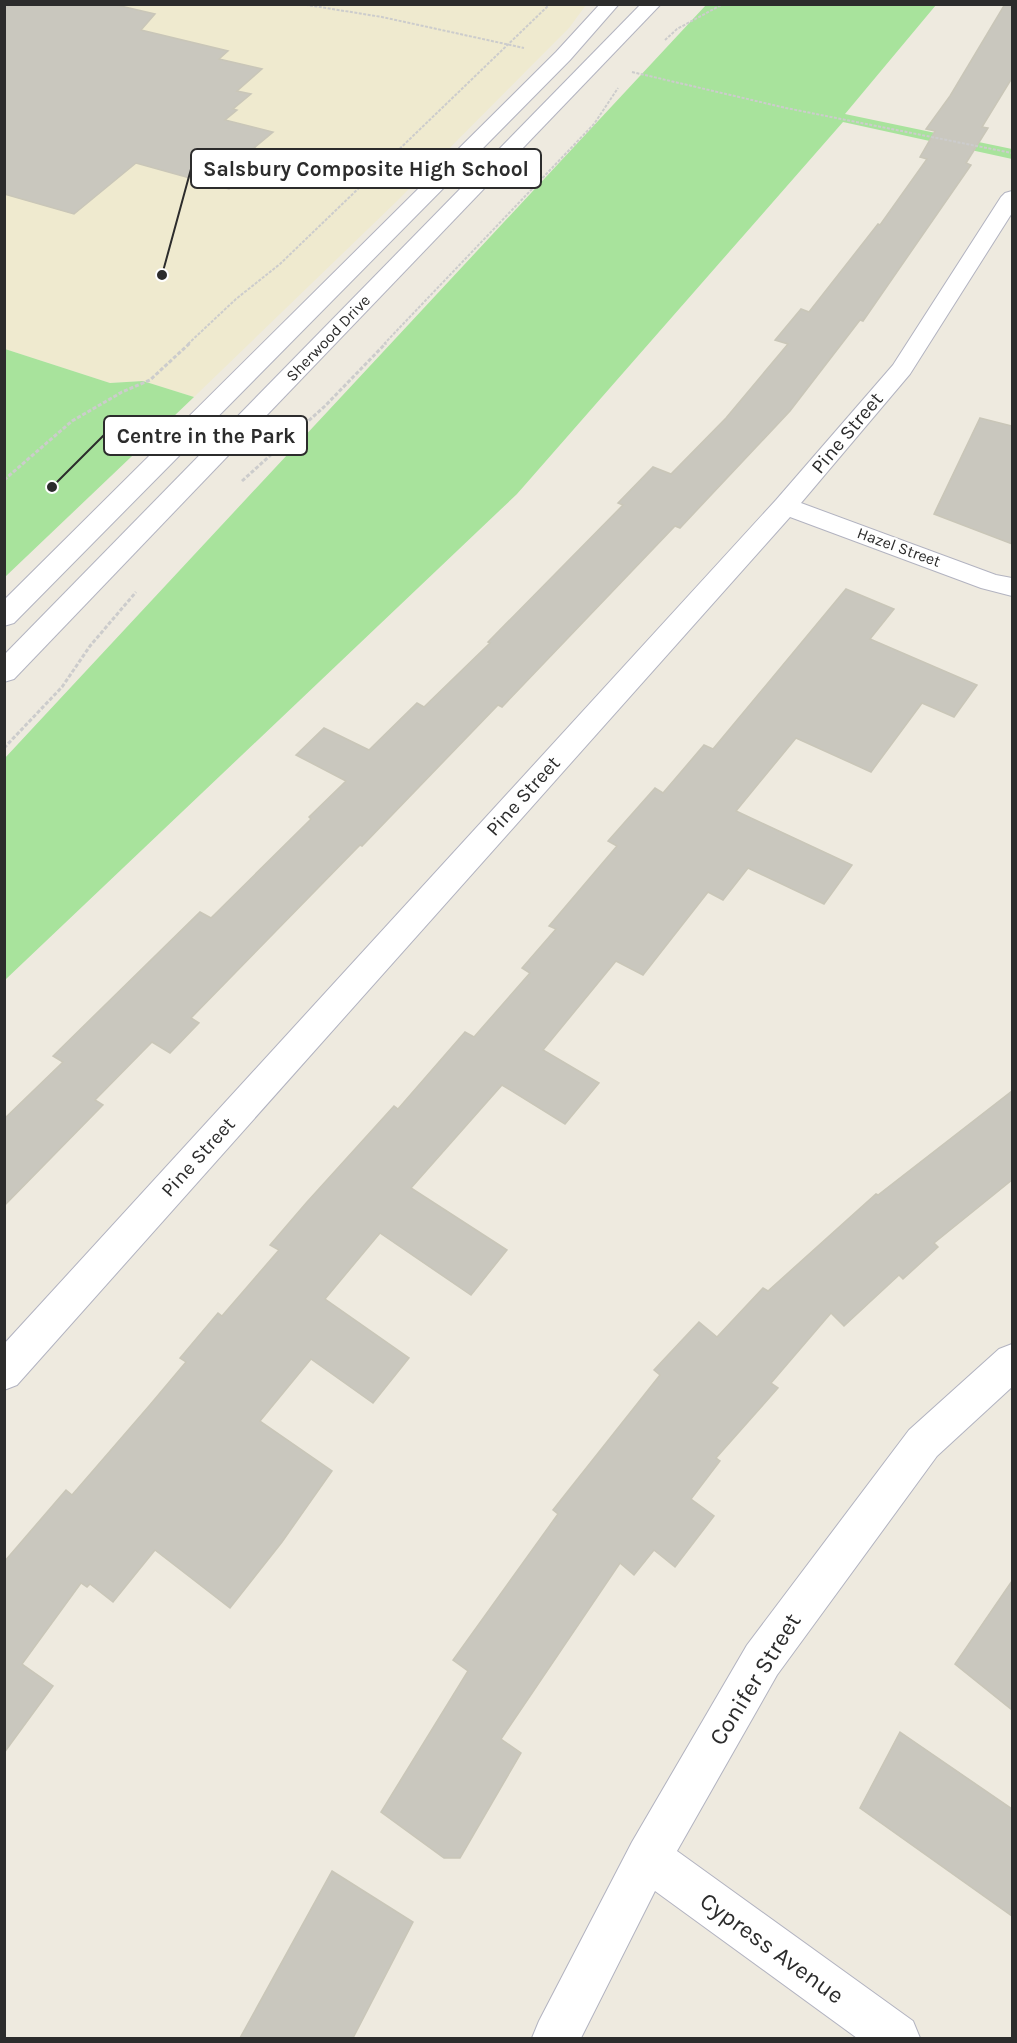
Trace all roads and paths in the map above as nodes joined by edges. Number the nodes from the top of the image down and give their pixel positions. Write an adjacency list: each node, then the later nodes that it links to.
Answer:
1 (301, 4): 7 (path)
2 (550, 4): 7 (path)
3 (610, 4): 20 (main road, Sherwood Drive)
4 (652, 4): 21 (main road, Sherwood Drive)
5 (723, 4): 6 (path)
6 (662, 43)
7 (508, 45): 8 (path); 15 (path)
8 (528, 49)
9 (638, 64): 10 (path)
10 (630, 71): 11 (path); 13 (path)
11 (625, 78)
12 (620, 86): 16 (path)
13 (1012, 153)
14 (1012, 197): 17 (main road, Pine Street)
15 (4, 480)
16 (236, 486)
17 (785, 506): 19 (main road, Hazel Street); 24 (main road, Pine Street)
18 (141, 586): 22 (path)
19 (1012, 587)
20 (4, 617)
21 (4, 672)
22 (4, 748)
23 (1012, 1362): 25 (main road, Conifer Street)
24 (4, 1372)
25 (648, 1858): 26 (main road, Conifer Street); 27 (main road, Cypress Avenue)
26 (556, 2038)
27 (896, 2038)

